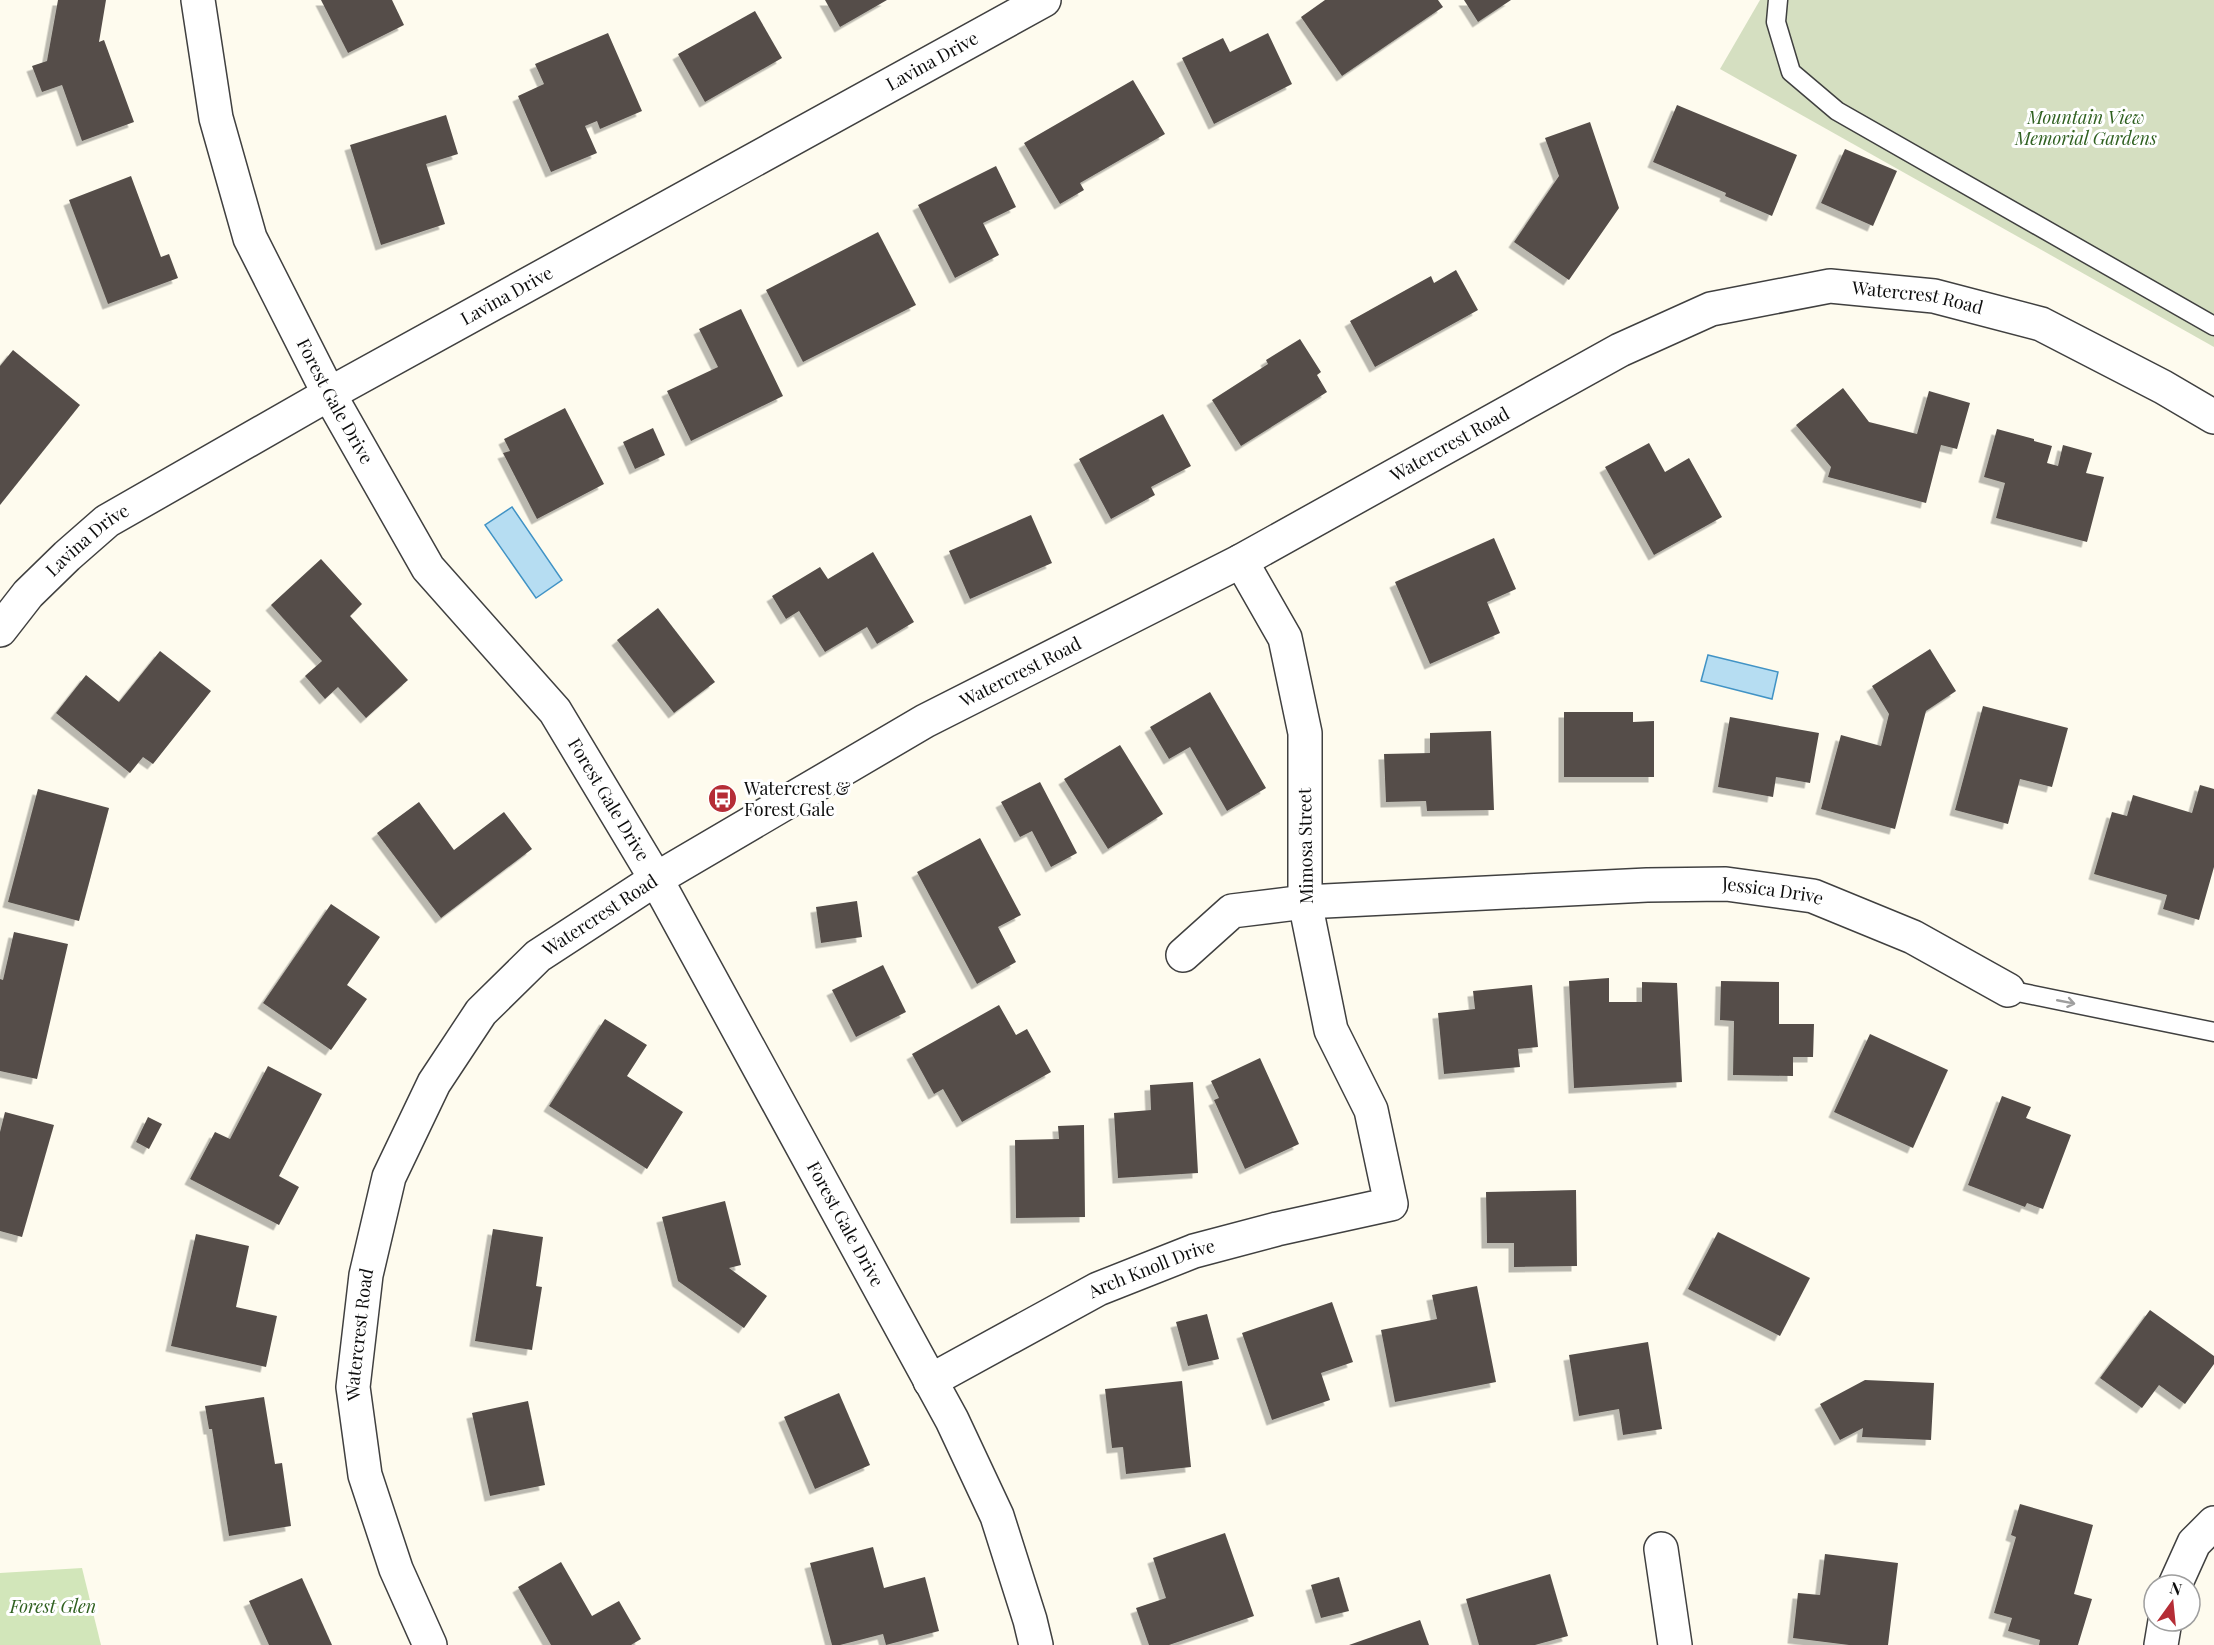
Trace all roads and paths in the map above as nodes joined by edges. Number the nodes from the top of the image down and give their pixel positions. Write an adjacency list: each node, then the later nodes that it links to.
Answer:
1 (198, 0): 5 (street, Forest Gale Drive)
2 (1044, 0): 5 (street, Lavina Drive)
3 (1778, 0): 4 (lane)
4 (2214, 326)
5 (329, 394): 8 (street, Lavina Drive); 9 (street, Forest Gale Drive)
6 (2214, 417): 7 (street, Watercrest Road)
7 (1241, 561): 9 (street, Watercrest Road); 10 (street, Mimosa Street)
8 (0, 630)
9 (656, 879): 15 (street, Forest Gale Drive); 19 (street, Watercrest Road)
10 (1305, 902): 11 (street, Jessica Drive); 12 (street, Jessica Drive); 14 (street, Mimosa Street)
11 (1183, 955)
12 (2008, 990): 13 (lane, Jessica Drive, one-way to 13)
13 (2214, 1032)
14 (1391, 1204): 15 (street, Arch Knoll Drive)
15 (930, 1381): 20 (street, Forest Gale Drive)
16 (2214, 1523): 18 (street)
17 (1661, 1550): 21 (street)
18 (2180, 1573)
19 (430, 1645)
20 (1036, 1645)
21 (1675, 1645)

